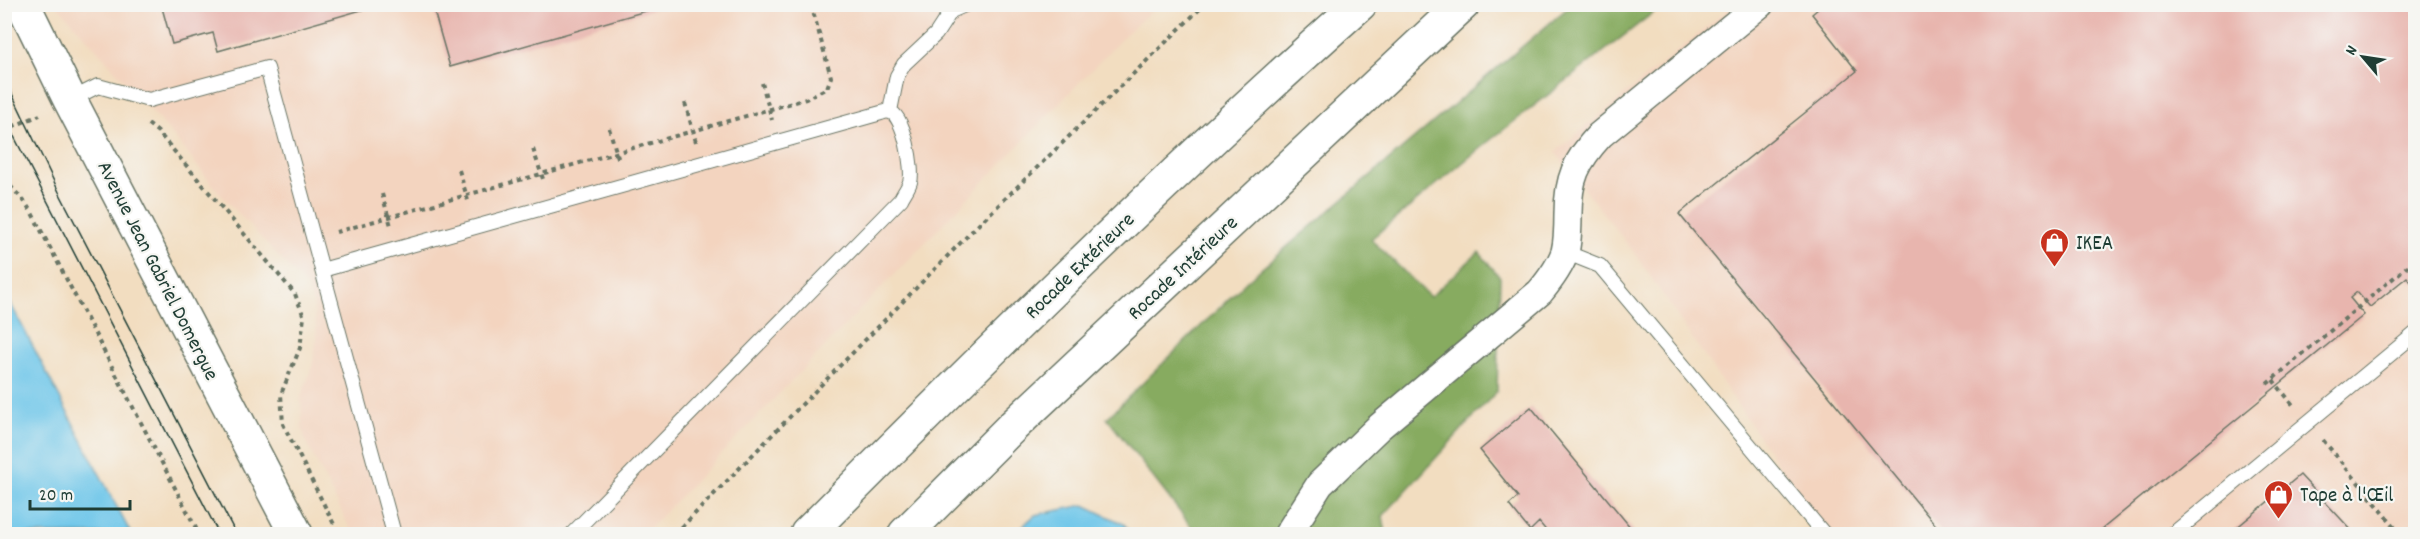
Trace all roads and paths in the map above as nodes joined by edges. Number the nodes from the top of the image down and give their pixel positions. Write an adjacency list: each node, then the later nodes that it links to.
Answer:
1 (23, 4): 12 (main road, Avenue Jean Gabriel Domergue)
2 (811, 4): 14 (path)
3 (967, 4): 9 (lane)
4 (1205, 4): 46 (path)
5 (1360, 4): 47 (main road, Rocade Extérieure)
6 (1462, 4): 10 (main road, Rocade Intérieure)
7 (1468, 4): 10 (main road)
8 (1760, 4): 34 (street)
9 (945, 8): 15 (lane)
10 (1431, 32): 48 (main road, Rocade Intérieure)
11 (762, 83): 14 (path)
12 (70, 100): 32 (lane); 42 (main road, Avenue Jean Gabriel Domergue)
13 (685, 104): 18 (path)
14 (769, 109): 18 (path); 19 (path)
15 (890, 111): 19 (lane); 45 (lane)
16 (141, 119): 43 (path)
17 (609, 128): 21 (path)
18 (693, 131): 21 (path); 22 (path)
19 (777, 141): 22 (lane)
20 (533, 149): 24 (path)
21 (616, 152): 24 (path); 26 (path)
22 (702, 163): 26 (lane)
23 (459, 170): 28 (path)
24 (541, 174): 28 (path); 29 (path)
25 (4, 179): 41 (path)
26 (627, 185): 29 (lane)
27 (382, 194): 30 (path)
28 (467, 195): 30 (path); 31 (path)
29 (551, 206): 31 (lane)
30 (388, 217): 32 (path); 33 (path)
31 (477, 228): 33 (lane)
32 (313, 239): 36 (lane)
33 (398, 250): 36 (lane)
34 (1565, 252): 49 (street); 50 (lane)
35 (2415, 259): 38 (path)
36 (322, 270): 44 (lane)
37 (2415, 333): 40 (lane)
38 (2273, 380): 39 (path); 40 (path)
39 (2267, 384)
40 (2308, 422): 51 (lane); 52 (path)
41 (199, 534)
42 (296, 534)
43 (339, 534)
44 (394, 534)
45 (572, 534)
46 (675, 534)
47 (807, 534)
48 (905, 534)
49 (1288, 534)
50 (1824, 534)
51 (2173, 534)
52 (2401, 534)

